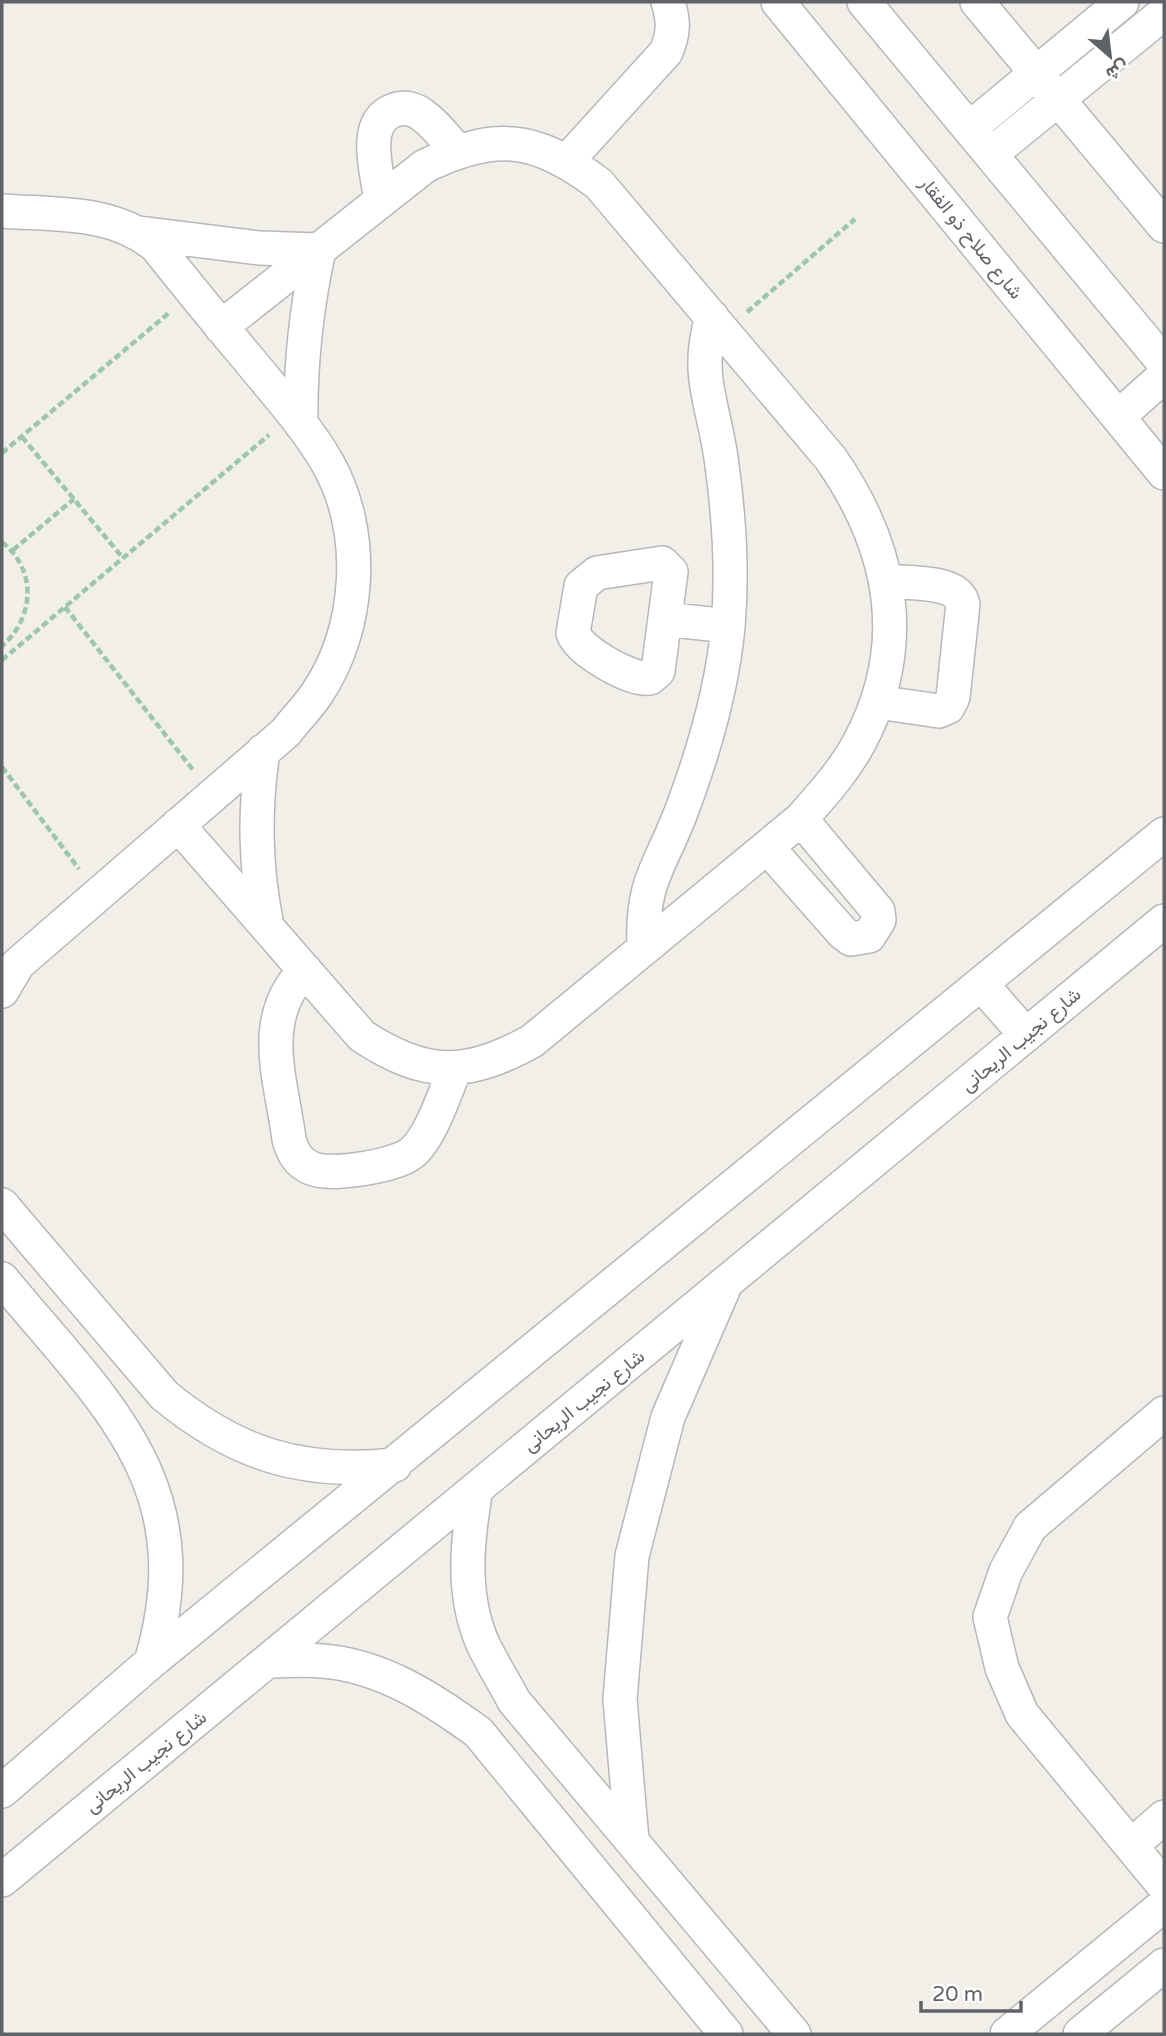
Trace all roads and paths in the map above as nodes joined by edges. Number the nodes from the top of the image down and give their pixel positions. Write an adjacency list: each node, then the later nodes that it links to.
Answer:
1 (668, 2): 12 (street)
2 (778, 2): 24 (street, شارع صلاح ذو الفقار)
3 (864, 2): 9 (street)
4 (977, 2): 7 (street)
5 (1122, 2): 7 (street)
6 (1164, 13): 8 (street)
7 (1036, 73): 8 (street); 9 (street)
8 (1059, 100): 11 (street); 16 (street)
9 (970, 128): 11 (street)
10 (457, 150): 12 (street); 13 (street); 13 (street)
11 (991, 154): 22 (street)
12 (568, 160): 20 (street)
13 (381, 201): 18 (street)
14 (2, 211): 17 (street)
15 (855, 219): 20 (path)
16 (1164, 226)
17 (139, 233): 18 (street); 19 (street)
18 (319, 250): 21 (street); 25 (street)
19 (193, 292): 21 (street); 26 (path)
20 (718, 324): 33 (street); 36 (street)
21 (221, 327): 25 (street)
22 (1164, 363)
23 (1164, 376): 24 (street)
24 (1118, 417): 28 (street, شارع صلاح ذو الفقار)
25 (297, 419): 32 (path); 40 (street)
26 (22, 437): 27 (path); 29 (path)
27 (2, 453)
28 (1164, 473)
29 (74, 499): 31 (path); 32 (path)
30 (2, 542): 31 (path)
31 (13, 551): 37 (path)
32 (123, 558): 34 (path)
33 (887, 581): 39 (street); 39 (street)
34 (65, 607): 38 (path); 42 (path)
35 (665, 619): 36 (street)
36 (728, 626): 50 (street)
37 (2, 645)
38 (2, 660)
39 (877, 702): 43 (street)
40 (263, 751): 42 (street); 49 (street)
41 (2, 767): 47 (path)
42 (213, 795): 44 (street)
43 (801, 819): 46 (street); 46 (street)
44 (178, 825): 47 (street); 49 (street)
45 (1164, 834): 53 (street)
46 (767, 847): 50 (street)
47 (99, 895): 52 (street)
48 (1164, 921): 54 (street, شارع نجيب الريحانى)
49 (267, 927): 51 (street)
50 (644, 947): 55 (street)
51 (305, 971): 55 (street); 55 (street)
52 (7, 976)
53 (982, 985): 54 (street); 60 (street)
54 (1026, 1035): 58 (street, شارع نجيب الريحانى)
55 (455, 1069)
56 (2, 1205): 60 (street)
57 (2, 1279): 62 (street)
58 (725, 1286): 61 (street, شارع نجيب الريحانى); 68 (street)
59 (1164, 1413): 69 (street)
60 (395, 1465): 62 (street)
61 (476, 1489): 63 (street, شارع نجيب الريحانى); 64 (street)
62 (151, 1661): 66 (street)
63 (269, 1661): 65 (street); 70 (street, شارع نجيب الريحانى)
64 (514, 1701): 65 (street); 68 (street)
65 (478, 1732): 74 (street)
66 (2, 1791)
67 (1164, 1817): 69 (street)
68 (632, 1841): 75 (street)
69 (1131, 1846): 71 (street)
70 (2, 1880)
71 (1164, 1886)
72 (1164, 1905): 76 (street)
73 (1164, 1965): 77 (street)
74 (726, 2034)
75 (794, 2034)
76 (1007, 2034)
77 (1080, 2034)

